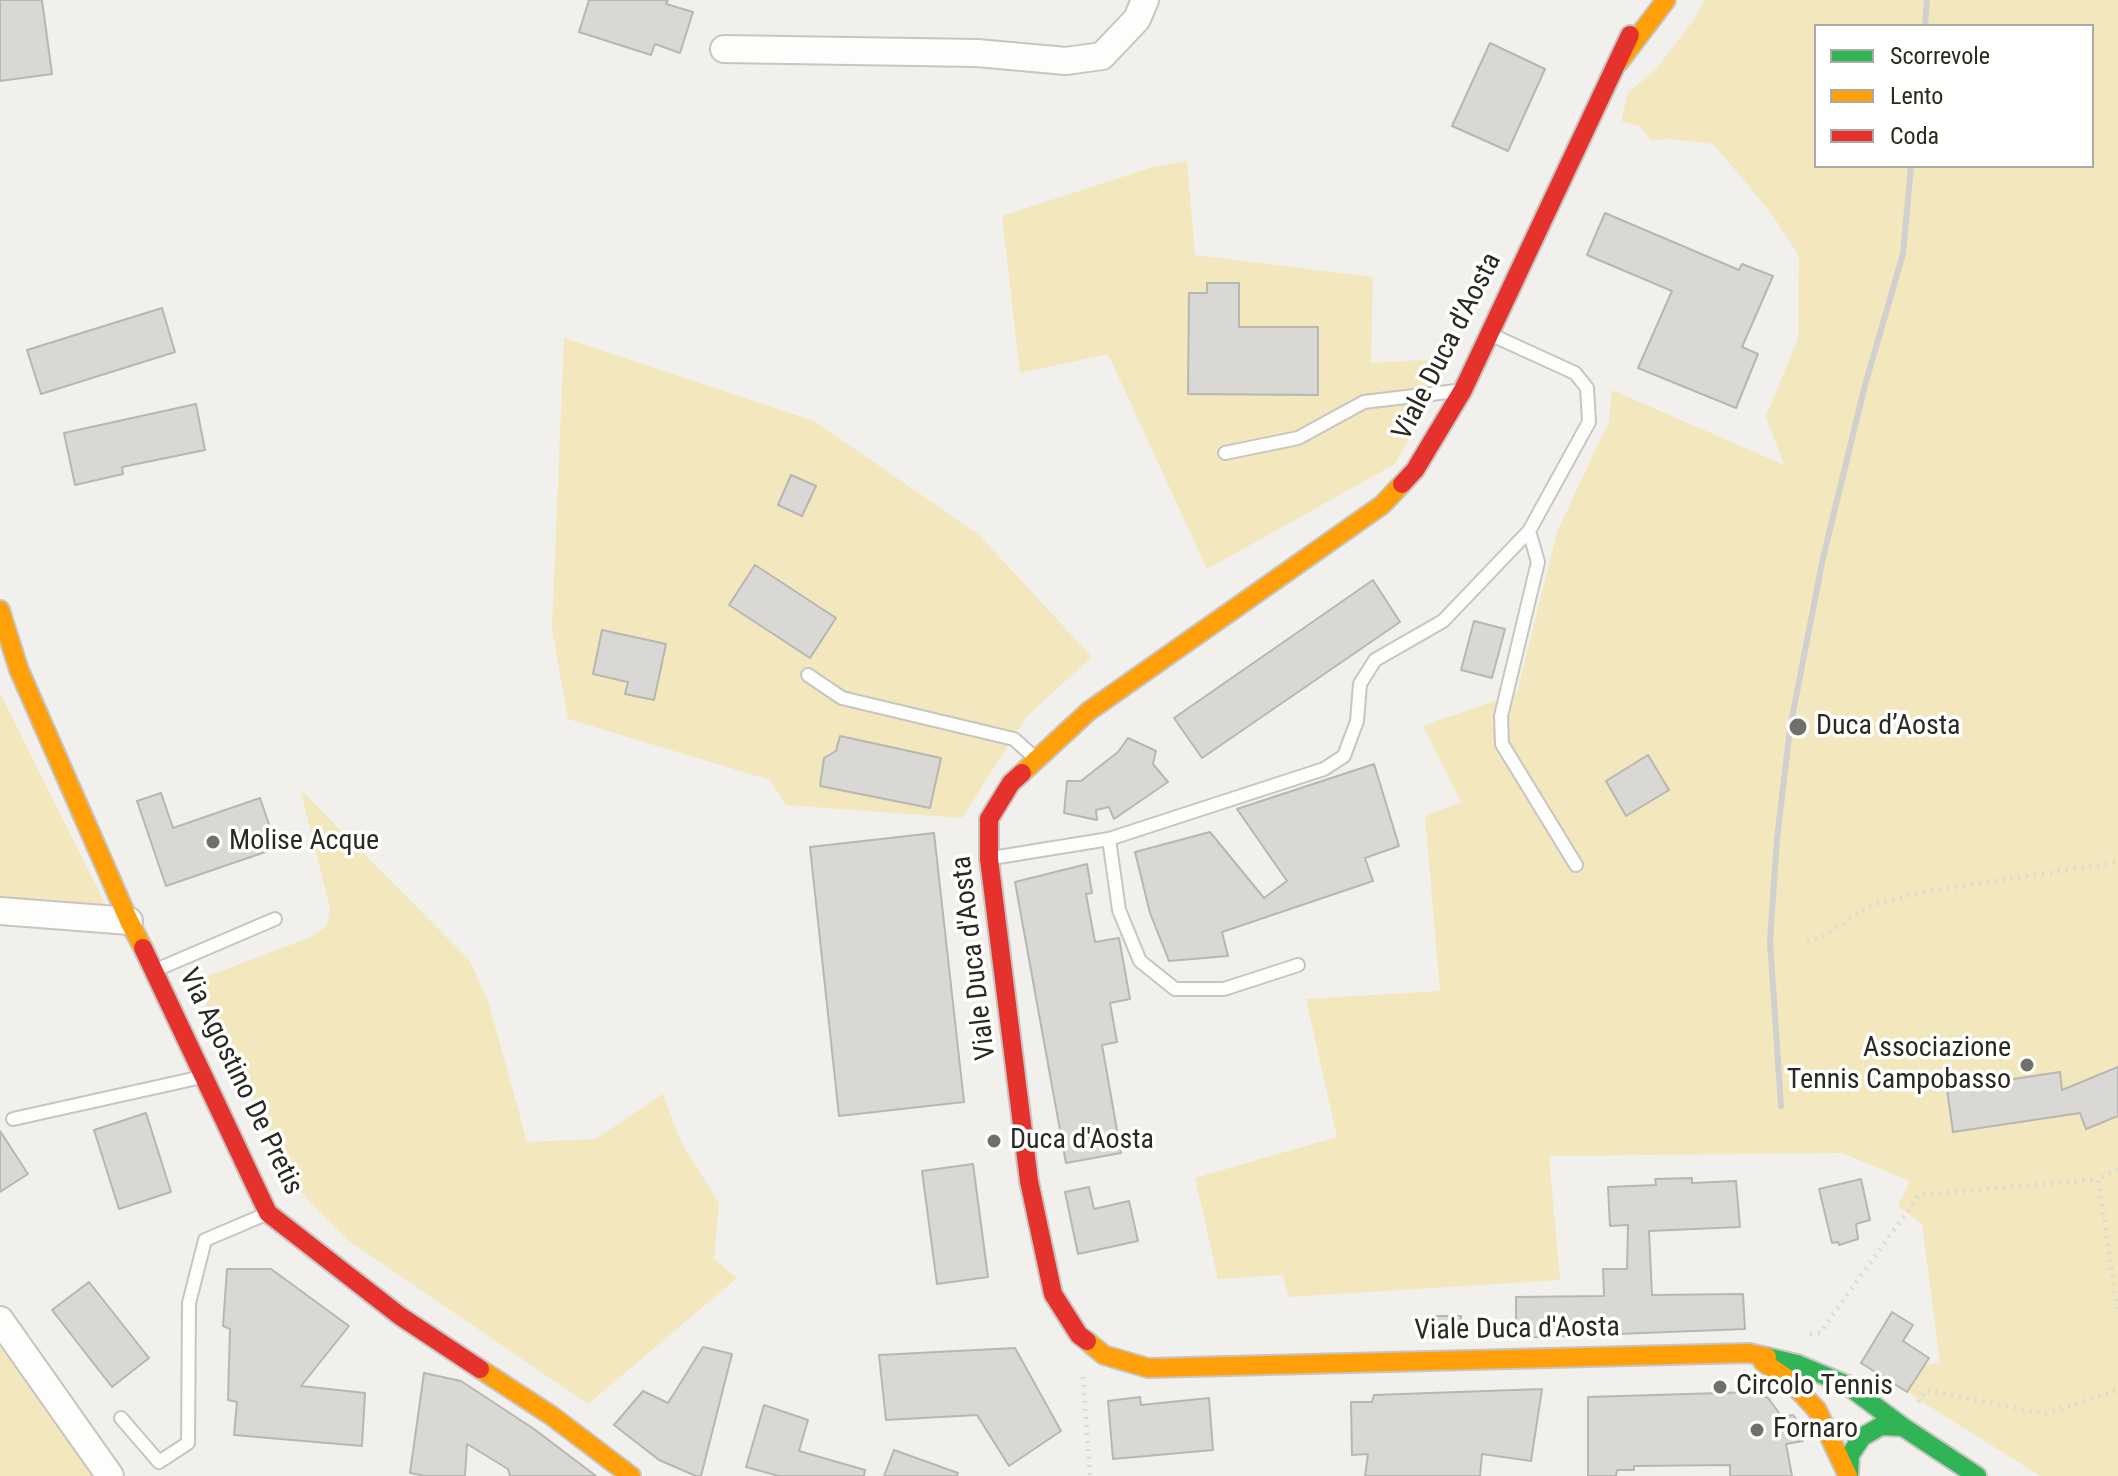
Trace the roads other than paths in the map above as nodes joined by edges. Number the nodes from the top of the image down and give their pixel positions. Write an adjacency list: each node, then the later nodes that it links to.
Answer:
1 (1145, 0): 4 (street)
2 (1644, 0): 5 (main road, Viale Duca d'Aosta)
3 (1666, 0): 5 (main road)
4 (724, 49)
5 (1619, 62): 6 (main road, Viale Duca d'Aosta)
6 (1489, 333): 7 (main road, Viale Duca d'Aosta); 9 (lane)
7 (1463, 390): 8 (lane); 12 (main road, Viale Duca d'Aosta)
8 (1225, 453)
9 (1529, 531): 13 (lane); 15 (lane)
10 (0, 610): 18 (main road, Via Agostino De Pretis)
11 (808, 675): 12 (lane)
12 (1036, 759): 14 (main road, Viale Duca d'Aosta)
13 (1109, 839): 14 (lane); 19 (lane)
14 (989, 859): 25 (main road, Viale Duca d'Aosta)
15 (1576, 865)
16 (0, 911): 18 (street)
17 (275, 919): 20 (lane)
18 (129, 921): 20 (main road, Via Agostino De Pretis)
19 (1298, 965)
20 (155, 970): 21 (main road, Via Agostino De Pretis)
21 (205, 1077): 22 (lane); 23 (main road, Via Agostino De Pretis)
22 (13, 1119)
23 (268, 1213): 26 (lane); 29 (main road, Via Agostino De Pretis)
24 (0, 1320): 28 (street)
25 (1749, 1353): 27 (main road, Viale Duca d'Aosta); 30 (main road)
26 (121, 1418)
27 (1903, 1427): 30 (main road); 31 (main road, Viale Duca d'Aosta)
28 (110, 1476)
29 (631, 1476)
30 (1849, 1476)
31 (1977, 1476)

